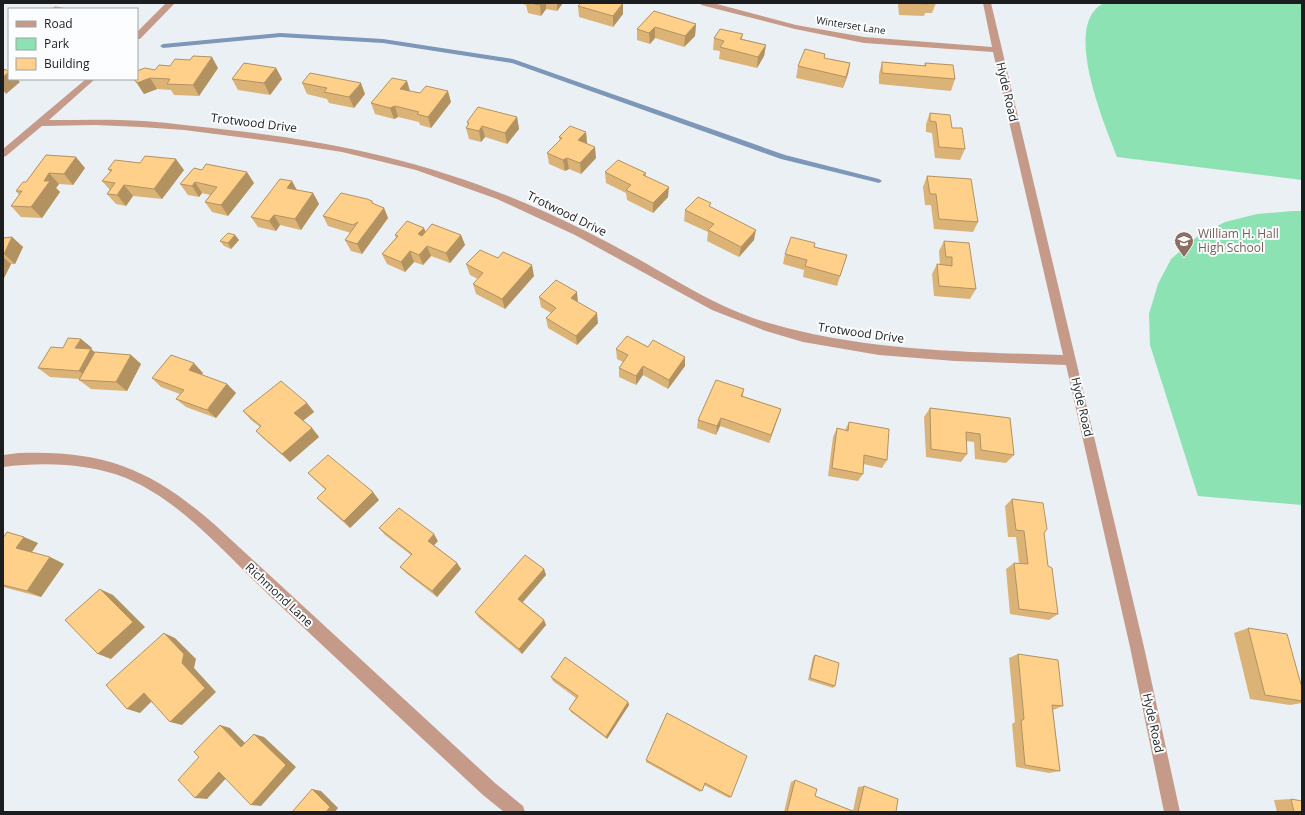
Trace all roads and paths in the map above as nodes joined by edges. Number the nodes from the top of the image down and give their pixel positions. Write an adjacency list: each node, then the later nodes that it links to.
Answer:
1 (171, 3): 4 (street)
2 (704, 3): 5 (street, Winterset Lane)
3 (987, 3): 5 (street, Hyde Road)
4 (138, 36)
5 (997, 50): 9 (street, Hyde Road)
6 (90, 80): 7 (street)
7 (41, 123): 8 (street); 9 (street, Trotwood Drive)
8 (3, 154)
9 (1070, 360): 12 (street, Hyde Road)
10 (3, 461): 11 (street, Richmond Lane)
11 (517, 812)
12 (1172, 812)

